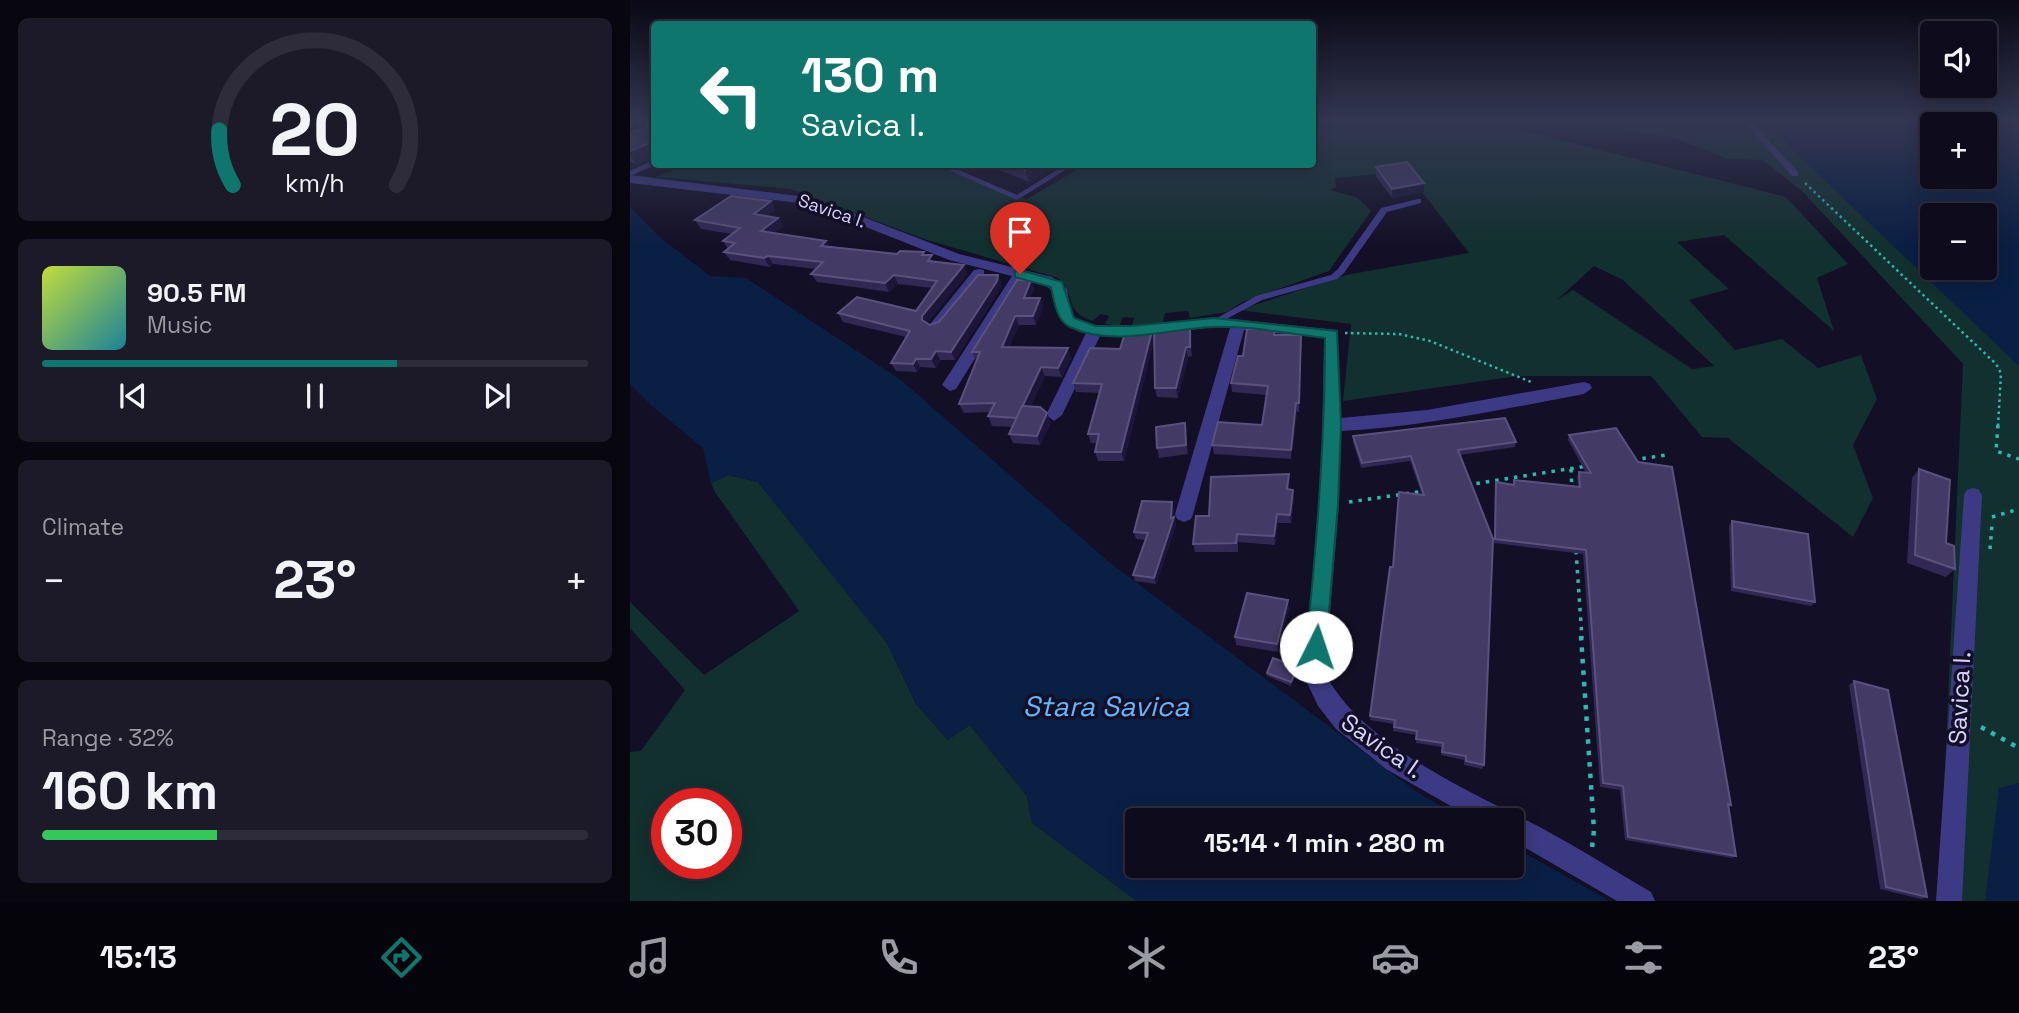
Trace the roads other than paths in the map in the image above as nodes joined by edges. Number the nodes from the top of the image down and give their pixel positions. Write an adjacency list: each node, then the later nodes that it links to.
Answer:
1 (1784, 162): 6 (lane)
2 (651, 164): 5 (lane)
3 (947, 168): 4 (lane)
4 (1066, 168)
5 (630, 174)
6 (1795, 174)
7 (630, 179): 9 (street, Savica I.)
8 (1418, 201): 11 (lane)
9 (985, 265): 10 (street, Savica I.); 12 (street)
10 (1020, 274): 14 (street, Savica I.); 15 (street)
11 (1214, 322): 13 (street, Savica I.); 14 (street, Savica I.)
12 (936, 326)
13 (1238, 326): 18 (street, Savica I.); 20 (street)
14 (1095, 331): 17 (street)
15 (950, 385)
16 (1584, 388): 18 (street)
17 (1054, 415)
18 (1333, 425): 21 (street, Savica I.)
19 (1973, 495): 24 (street, Savica I.)
20 (1184, 514)
21 (1479, 808)
22 (1524, 834): 23 (street)
23 (1642, 901)
24 (1949, 901)

